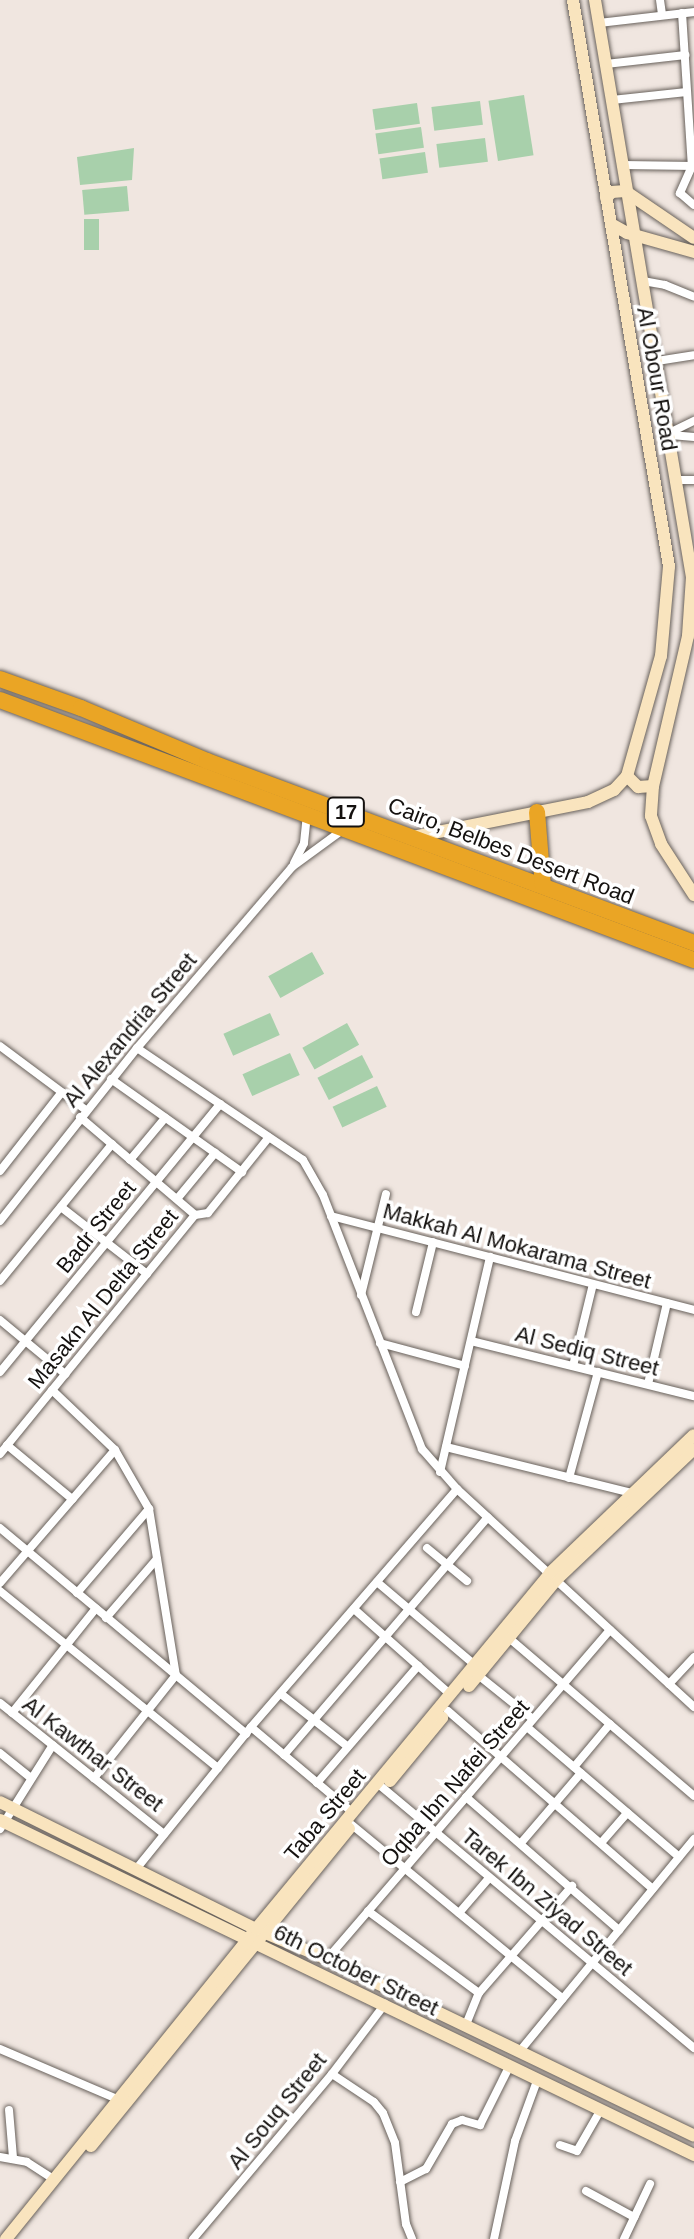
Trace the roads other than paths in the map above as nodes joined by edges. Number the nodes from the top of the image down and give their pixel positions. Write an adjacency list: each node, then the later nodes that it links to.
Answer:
1 (573, 0): 15 (street, Al Obour Road)
2 (595, 0): 7 (street, Al Obour Road)
3 (660, 0): 6 (street)
4 (694, 12): 5 (street)
5 (682, 13): 6 (street); 8 (street)
6 (662, 15): 7 (street)
7 (599, 23): 9 (street, Al Obour Road)
8 (688, 61): 9 (street); 10 (street)
9 (606, 64): 11 (street, Al Obour Road)
10 (687, 92): 11 (street); 13 (street)
11 (612, 100): 12 (street, Al Obour Road)
12 (623, 165): 13 (street); 14 (street, Al Obour Road)
13 (693, 166): 16 (street)
14 (628, 194): 15 (street); 18 (street, Al Obour Road); 19 (street)
15 (606, 198): 17 (street, Al Obour Road)
16 (694, 205)
17 (611, 224): 18 (street); 37 (street, Al Obour Road)
18 (635, 235): 20 (street); 21 (street, Al Obour Road)
19 (694, 238)
20 (694, 252)
21 (643, 281): 22 (street); 24 (street, Al Obour Road)
22 (694, 297)
23 (694, 355): 24 (street)
24 (657, 361): 26 (street, Al Obour Road)
25 (694, 421): 26 (street)
26 (669, 434): 27 (street); 28 (street, Al Obour Road)
27 (694, 437)
28 (677, 480): 29 (street); 30 (street, Al Obour Road)
29 (694, 480)
30 (691, 636): 38 (street, Al Obour Road)
31 (0, 679): 33 (highway, Cairo, Belbes Desert Road / 17)
32 (0, 700): 35 (highway, Cairo, Belbes Desert Road / 17)
33 (81, 708): 34 (highway, Cairo, Belbes Desert Road / 17); 35 (highway)
34 (114, 722): 36 (highway); 42 (highway, Cairo, Belbes Desert Road / 17)
35 (73, 728): 36 (highway, Cairo, Belbes Desert Road / 17)
36 (105, 741): 40 (highway, Cairo, Belbes Desert Road / 17)
37 (627, 776): 38 (street); 39 (street)
38 (653, 786): 45 (street, Al Obour Road)
39 (537, 812): 42 (street); 44 (highway)
40 (307, 815): 41 (highway, Cairo, Belbes Desert Road / 17); 43 (street, Al Alexandria Street)
41 (344, 828): 43 (street, Al Alexandria Street); 47 (highway, Cairo, Belbes Desert Road / 17)
42 (413, 837): 44 (highway, Cairo, Belbes Desert Road / 17)
43 (292, 867): 49 (street, Al Alexandria Street)
44 (543, 886): 46 (highway, Cairo, Belbes Desert Road / 17)
45 (694, 895)
46 (694, 943)
47 (694, 960)
48 (0, 1046): 51 (street)
49 (137, 1048): 50 (street, Al Alexandria Street); 52 (street)
50 (111, 1079): 53 (street, Al Alexandria Street); 54 (street)
51 (62, 1092): 53 (street); 60 (street)
52 (220, 1104): 55 (street, Badr Street); 56 (street)
53 (83, 1114): 57 (street); 68 (street, Al Alexandria Street)
54 (165, 1118): 55 (street); 59 (street)
55 (193, 1137): 58 (street); 62 (street, Badr Street)
56 (269, 1137): 61 (street, Masakn Al Delta Street); 67 (street)
57 (112, 1144): 59 (street); 65 (street)
58 (215, 1153): 61 (street); 64 (street)
59 (130, 1160): 62 (street)
60 (0, 1171)
61 (242, 1172): 66 (street, Masakn Al Delta Street)
62 (156, 1181): 64 (street); 70 (street, Badr Street)
63 (386, 1194): 69 (street)
64 (177, 1199): 66 (street)
65 (61, 1207): 70 (street); 74 (street)
66 (195, 1215): 73 (street, Masakn Al Delta Street)
67 (331, 1216): 69 (street, Makkah Al Mokarama Street); 76 (street)
68 (0, 1221)
69 (378, 1228): 71 (street, Makkah Al Mokarama Street); 76 (street)
70 (106, 1242): 73 (street); 81 (street, Badr Street)
71 (433, 1242): 72 (street, Makkah Al Mokarama Street); 79 (street)
72 (490, 1257): 75 (street, Makkah Al Mokarama Street); 82 (street)
73 (147, 1274): 88 (street, Masakn Al Delta Street)
74 (0, 1281)
75 (593, 1284): 77 (street, Makkah Al Mokarama Street); 85 (street)
76 (361, 1295): 83 (street)
77 (667, 1303): 78 (street, Makkah Al Mokarama Street); 89 (street)
78 (694, 1310)
79 (416, 1312)
80 (0, 1320): 81 (street)
81 (25, 1341): 86 (street, Badr Street); 88 (street)
82 (471, 1341): 84 (street); 85 (street, Al Sediq Street)
83 (380, 1343): 84 (street); 98 (street)
84 (465, 1366): 94 (street)
85 (573, 1366): 87 (street, Al Sediq Street)
86 (0, 1372)
87 (598, 1372): 89 (street, Al Sediq Street); 99 (street)
88 (65, 1374): 90 (street, Masakn Al Delta Street)
89 (648, 1384): 91 (street, Al Sediq Street)
90 (52, 1390): 93 (street, Masakn Al Delta Street); 96 (street)
91 (694, 1396)
92 (694, 1435): 101 (street, Taba Street)
93 (7, 1445): 97 (street, Masakn Al Delta Street); 102 (street)
94 (446, 1447): 98 (street); 99 (street)
95 (694, 1449): 110 (street, Taba Street)
96 (115, 1450): 102 (street); 103 (street)
97 (0, 1454)
98 (440, 1472): 100 (street)
99 (569, 1478): 101 (street)
100 (457, 1489): 104 (street); 112 (street)
101 (632, 1493): 110 (street, Taba Street)
102 (72, 1499): 107 (street)
103 (149, 1509): 108 (street); 115 (street)
104 (488, 1517): 109 (street); 110 (street)
105 (0, 1528): 107 (street)
106 (427, 1548): 109 (street)
107 (28, 1551): 113 (street); 115 (street)
108 (157, 1559): 119 (street); 127 (street)
109 (447, 1565): 111 (street); 118 (street)
110 (554, 1576): 120 (street); 122 (street, Taba Street); 126 (street, Taba Street)
111 (467, 1581)
112 (377, 1582): 117 (street); 118 (street)
113 (0, 1583)
114 (0, 1591): 123 (street)
115 (77, 1593): 116 (street)
116 (96, 1608): 119 (street); 123 (street)
117 (354, 1609): 121 (street); 130 (street)
118 (409, 1609): 121 (street); 126 (street)
119 (106, 1618): 127 (street)
120 (610, 1630): 128 (street, Oqba Ibn Nafei Street); 129 (street)
121 (385, 1637): 125 (street); 137 (street)
122 (509, 1638): 126 (street, Taba Street); 128 (street)
123 (66, 1645): 134 (street); 136 (street)
124 (694, 1657): 129 (street)
125 (418, 1666): 131 (street); 142 (street)
126 (477, 1670): 131 (street, Taba Street); 135 (street, Taba Street); 138 (street)
127 (176, 1675): 134 (street); 140 (street)
128 (563, 1684): 138 (street, Oqba Ibn Nafei Street); 139 (street)
129 (669, 1684): 133 (street)
130 (281, 1694): 137 (street); 140 (street)
131 (451, 1695): 151 (street, Taba Street)
132 (0, 1703): 136 (street, Al Kawthar Street)
133 (694, 1707)
134 (147, 1710): 146 (street); 149 (street)
135 (448, 1711): 145 (street); 151 (street, Taba Street)
136 (12, 1713): 141 (street, Al Kawthar Street)
137 (314, 1720): 142 (street); 144 (street)
138 (530, 1723): 145 (street, Oqba Ibn Nafei Street); 147 (street)
139 (610, 1724): 147 (street); 152 (street)
140 (248, 1731): 144 (street); 146 (street)
141 (53, 1745): 148 (street); 149 (street, Al Kawthar Street)
142 (348, 1747): 150 (street)
143 (0, 1753): 148 (street)
144 (284, 1755): 150 (street)
145 (501, 1757): 153 (street, Oqba Ibn Nafei Street); 155 (street)
146 (218, 1768): 160 (street)
147 (578, 1770): 155 (street); 156 (street)
148 (31, 1778): 154 (street)
149 (94, 1778): 160 (street, Al Kawthar Street)
150 (317, 1783): 157 (street)
151 (380, 1786): 157 (street, Taba Street); 159 (street, Tarek Ibn Ziyad Street)
152 (694, 1796)
153 (466, 1797): 159 (street, Oqba Ibn Nafei Street); 162 (street)
154 (6, 1804): 158 (street); 165 (street, 6th October Street)
155 (555, 1804): 162 (street); 163 (street)
156 (627, 1813): 163 (street); 164 (street)
157 (352, 1819): 166 (street); 174 (street, Taba Street)
158 (1, 1824): 175 (street, 6th October Street)
159 (436, 1832): 166 (street, Oqba Ibn Nafei Street); 167 (street, Tarek Ibn Ziyad Street)
160 (164, 1834): 165 (street)
161 (694, 1839): 164 (street)
162 (521, 1843): 168 (street)
163 (601, 1843): 169 (street)
164 (679, 1857): 169 (street)
165 (137, 1868): 174 (street, 6th October Street)
166 (405, 1868): 170 (street, Oqba Ibn Nafei Street); 171 (street)
167 (489, 1878): 171 (street); 172 (street, Tarek Ibn Ziyad Street)
168 (572, 1886): 172 (street); 173 (street)
169 (653, 1889): 173 (street)
170 (368, 1911): 177 (street, Oqba Ibn Nafei Street); 179 (street)
171 (459, 1913): 176 (street)
172 (541, 1921): 176 (street); 178 (street, Tarek Ibn Ziyad Street)
173 (619, 1930): 178 (street)
174 (261, 1931): 175 (street, Taba Street); 177 (street, 6th October Street)
175 (252, 1942): 181 (street, 6th October Street); 193 (street, Taba Street); 207 (street, Taba Street)
176 (512, 1956): 179 (street); 180 (street)
177 (327, 1959): 182 (street, 6th October Street)
178 (592, 1964): 180 (street); 185 (street, Tarek Ibn Ziyad Street)
179 (479, 1993): 184 (street)
180 (563, 1999): 187 (street)
181 (385, 2004): 183 (street, 6th October Street); 191 (street, Al Souq Street)
182 (423, 2006): 183 (street); 184 (street, 6th October Street)
183 (414, 2020): 190 (street, 6th October Street)
184 (465, 2027): 187 (street, 6th October Street)
185 (694, 2048)
186 (0, 2049): 188 (street)
187 (519, 2052): 196 (street, 6th October Street)
188 (15, 2054): 189 (street); 193 (street)
189 (0, 2056)
190 (509, 2067): 192 (street, 6th October Street); 202 (street)
191 (332, 2074): 202 (street); 208 (street, Al Souq Street)
192 (537, 2081): 195 (street, 6th October Street); 210 (street)
193 (117, 2099): 201 (street, Taba Street)
194 (9, 2110): 200 (street)
195 (600, 2111): 197 (street); 198 (street, 6th October Street)
196 (694, 2136)
197 (560, 2145)
198 (694, 2155)
199 (0, 2157): 200 (street)
200 (13, 2158): 201 (street)
201 (55, 2180): 206 (street, Taba Street)
202 (400, 2182): 209 (street)
203 (650, 2184): 205 (street)
204 (586, 2191): 205 (street)
205 (634, 2217): 211 (street)
206 (6, 2239)
207 (16, 2239)
208 (193, 2239)
209 (412, 2239)
210 (494, 2239)
211 (624, 2239)

